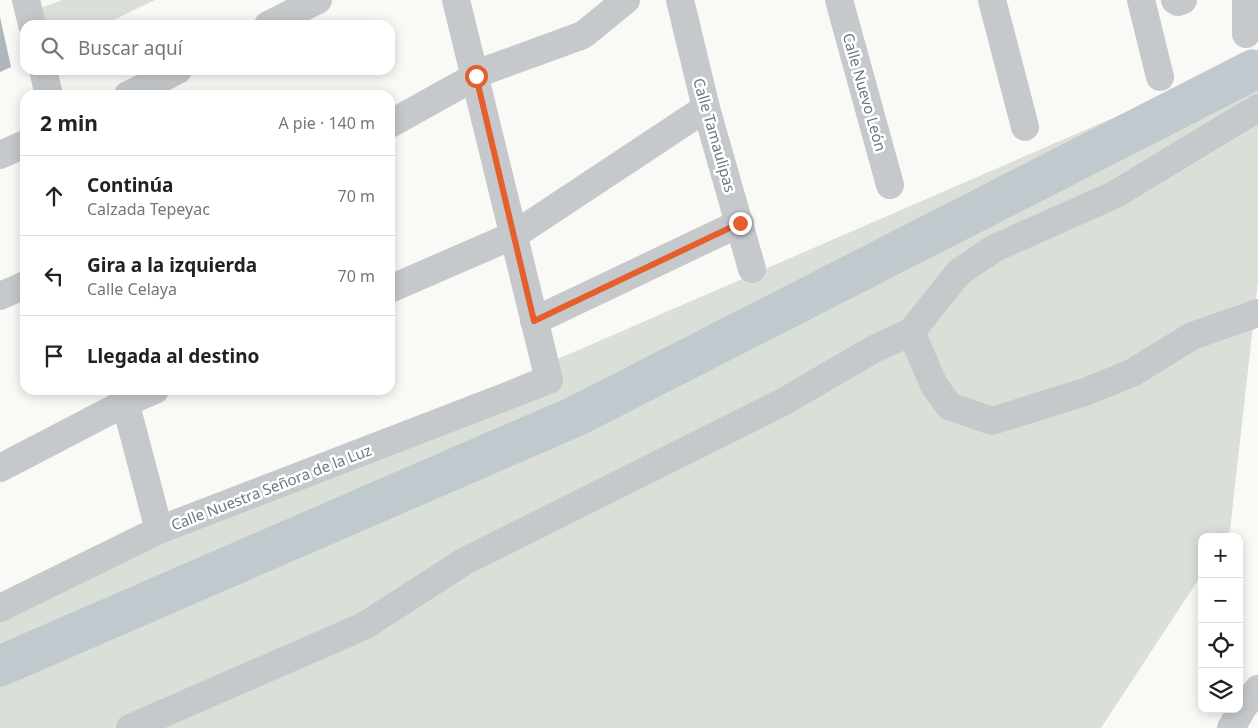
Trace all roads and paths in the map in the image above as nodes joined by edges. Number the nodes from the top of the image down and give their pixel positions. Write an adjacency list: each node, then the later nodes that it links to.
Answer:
1 (26, 0): 12 (street)
2 (318, 0): 13 (street)
3 (456, 0): 17 (street)
4 (626, 0): 17 (street)
5 (680, 0): 21 (street, Calle Tamaulipas)
6 (839, 0): 27 (street, Calle Nuevo León)
7 (992, 0): 24 (street)
8 (1140, 0): 18 (street)
9 (1175, 0): 10 (street)
10 (1183, 0)
11 (1246, 0): 14 (street)
12 (31, 20)
13 (278, 20)
14 (1246, 34)
15 (44, 75): 19 (street)
16 (168, 75): 20 (street)
17 (476, 76): 23 (street); 29 (street)
18 (1160, 77)
19 (48, 90)
20 (138, 90)
21 (706, 108): 28 (street, Calle Tamaulipas); 29 (street)
22 (1258, 108): 36 (street)
23 (395, 121)
24 (1025, 127)
25 (20, 146): 26 (street)
26 (0, 155)
27 (890, 185)
28 (740, 223): 30 (street, Calle Tamaulipas); 35 (street)
29 (514, 235): 32 (street); 35 (street)
30 (752, 270)
31 (20, 287): 33 (street)
32 (395, 287)
33 (0, 296)
34 (1258, 313): 36 (street)
35 (534, 321): 39 (street, Calle Nuestra Señora de la Luz)
36 (911, 332): 42 (street)
37 (123, 396): 38 (street); 39 (street)
38 (0, 468)
39 (160, 530): 40 (street, Calle Nuestra Señora de la Luz)
40 (0, 608)
41 (1258, 689): 43 (street)
42 (130, 728)
43 (1231, 728)

